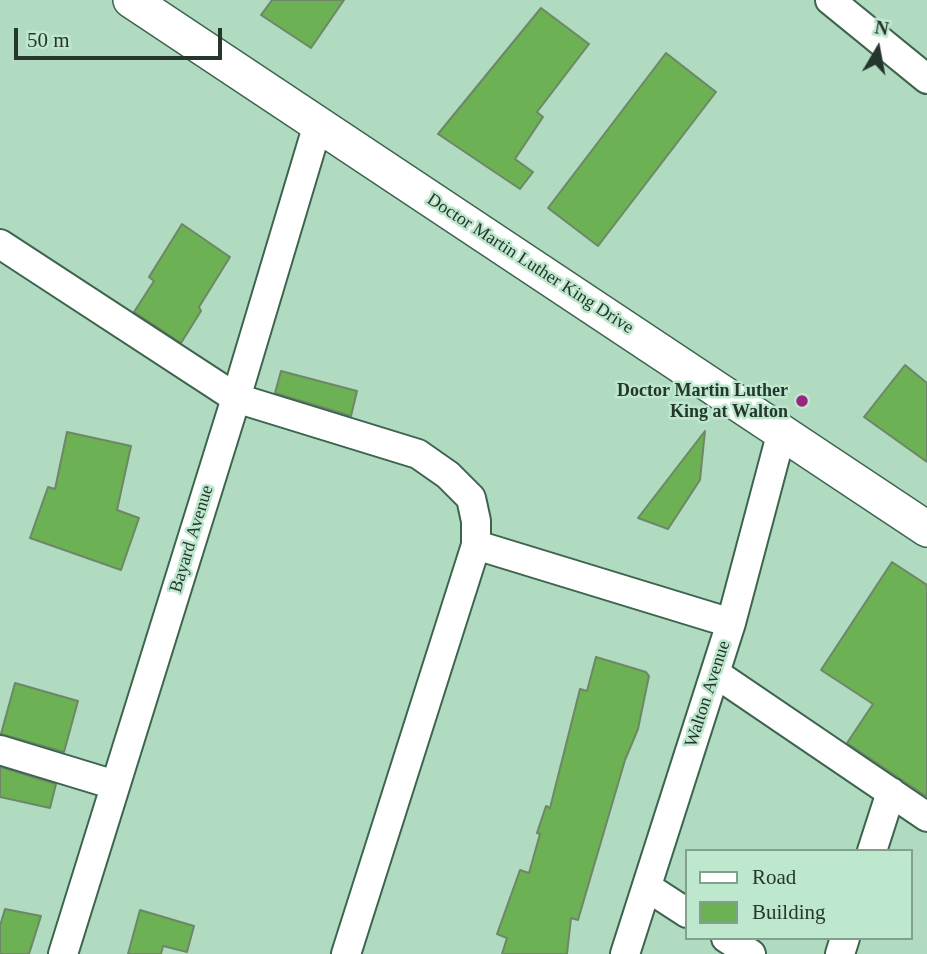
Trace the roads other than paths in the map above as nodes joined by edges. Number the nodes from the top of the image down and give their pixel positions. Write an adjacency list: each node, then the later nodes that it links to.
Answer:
1 (131, 0): 4 (main road, Doctor Martin Luther King Drive)
2 (830, 0): 3 (street)
3 (927, 79)
4 (318, 124): 6 (street, Bayard Avenue); 7 (main road, Doctor Martin Luther King Drive)
5 (2, 253): 6 (street)
6 (236, 398): 9 (street); 13 (street, Bayard Avenue)
7 (782, 431): 8 (main road, Doctor Martin Luther King Drive); 10 (street, Walton Avenue)
8 (927, 529)
9 (476, 545): 10 (street); 21 (street)
10 (731, 623): 11 (street, Walton Avenue)
11 (715, 673): 14 (street); 17 (street, Walton Avenue)
12 (0, 750): 13 (street)
13 (115, 785): 20 (street, Bayard Avenue)
14 (891, 792): 15 (street); 16 (street)
15 (927, 817)
16 (874, 849)
17 (647, 887): 18 (street); 22 (street, Walton Avenue)
18 (685, 912)
19 (729, 940): 23 (street)
20 (63, 954)
21 (346, 954)
22 (625, 954)
23 (751, 954)

